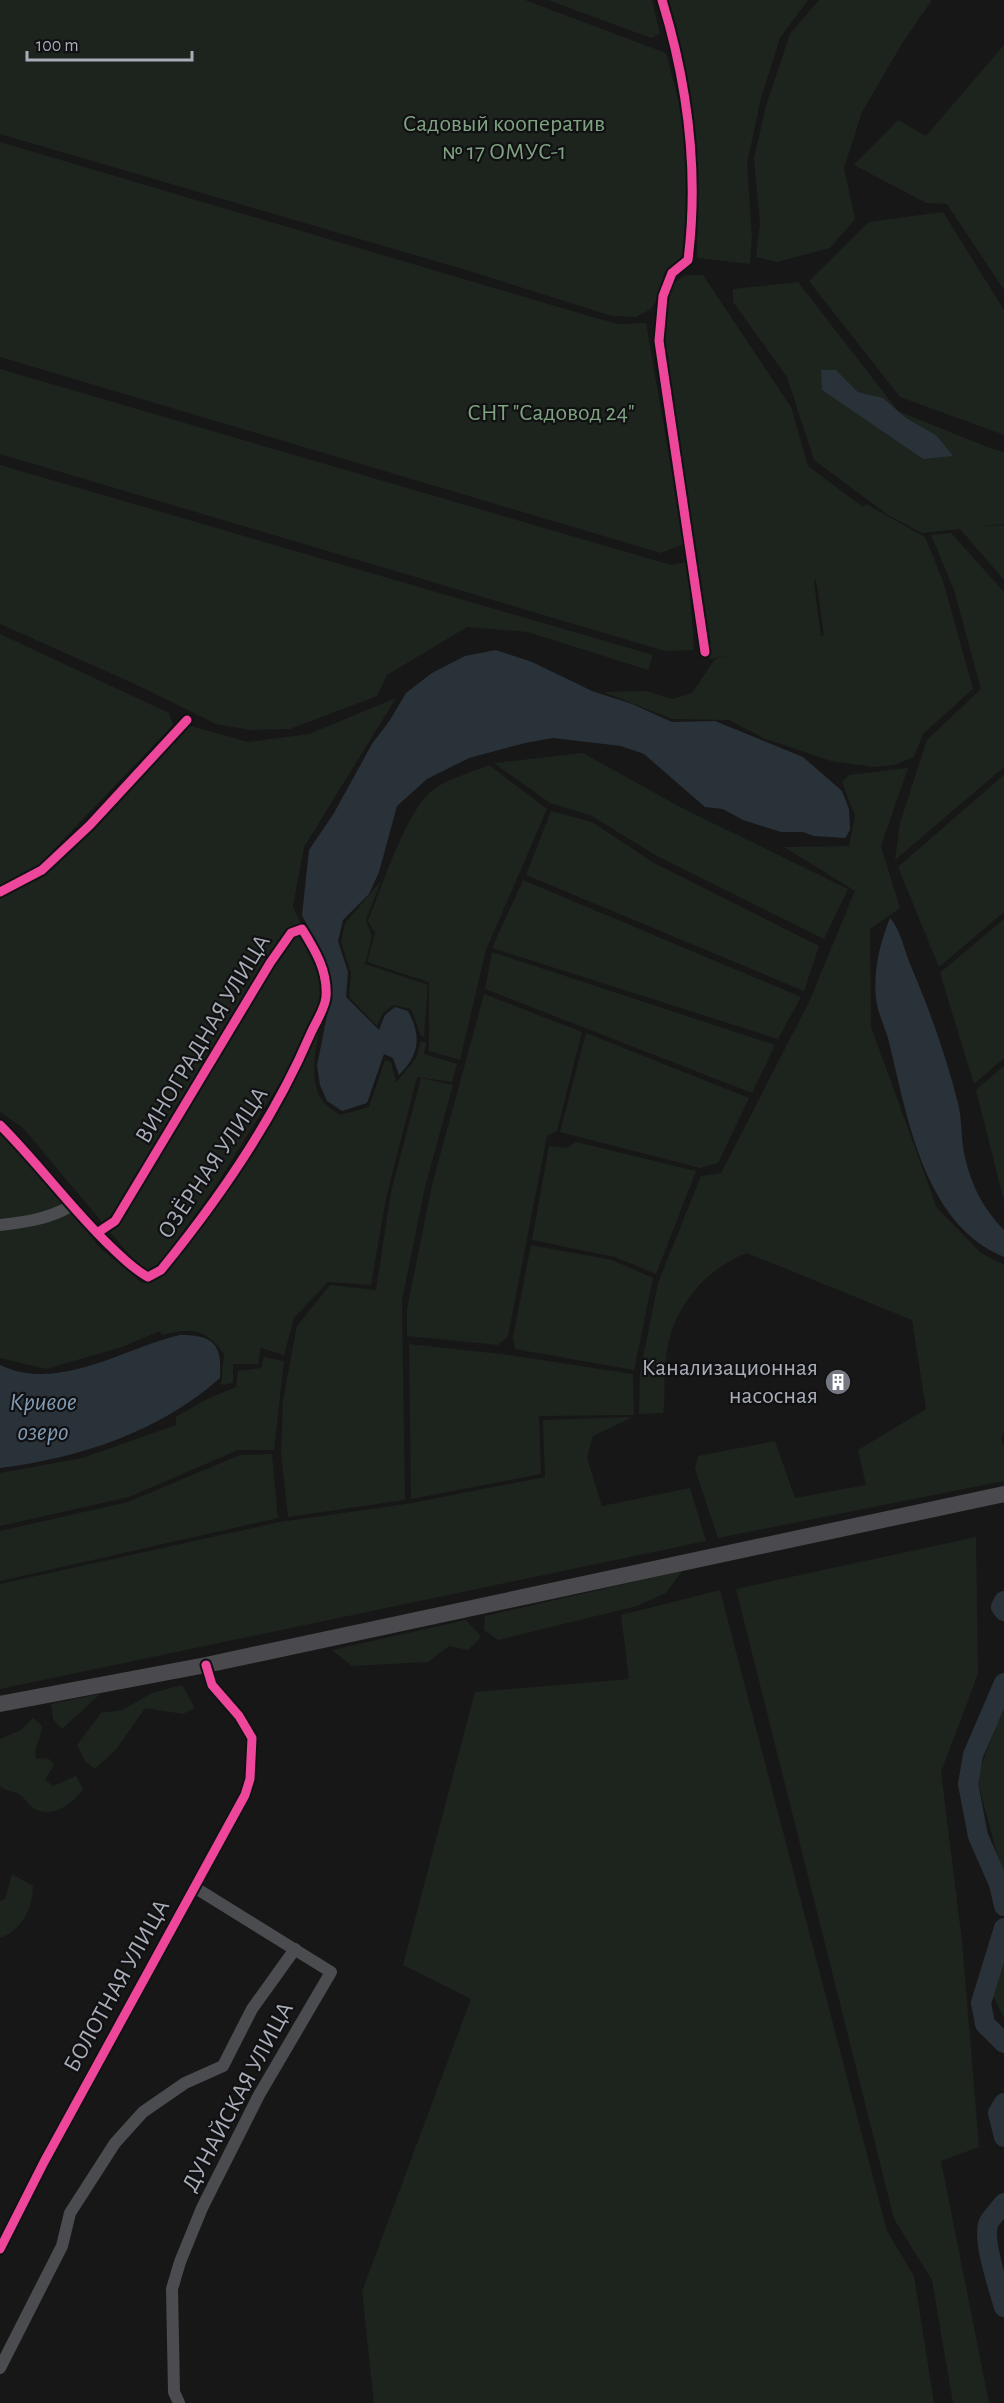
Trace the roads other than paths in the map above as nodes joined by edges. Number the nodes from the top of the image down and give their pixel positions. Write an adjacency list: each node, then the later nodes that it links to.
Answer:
1 (662, 0): 2 (street)
2 (705, 652)
3 (187, 720): 4 (street)
4 (0, 892)
5 (326, 999): 9 (street, ОЗЁРНАЯ УЛИЦА); 9 (street, ВИНОГРАДНАЯ УЛИЦА)
6 (0, 1125): 7 (street)
7 (71, 1206): 8 (street); 9 (street)
8 (0, 1225)
9 (97, 1233)
10 (1004, 1494): 11 (main road)
11 (206, 1665): 12 (main road); 13 (street, БОЛОТНАЯ УЛИЦА)
12 (0, 1704)
13 (194, 1887): 14 (street, ДУНАЙСКАЯ УЛИЦА); 15 (street, БОЛОТНАЯ УЛИЦА)
14 (295, 1949): 16 (street); 17 (street, ДУНАЙСКАЯ УЛИЦА)
15 (0, 2249)
16 (0, 2368)
17 (177, 2398): 18 (street)
18 (164, 2403)

